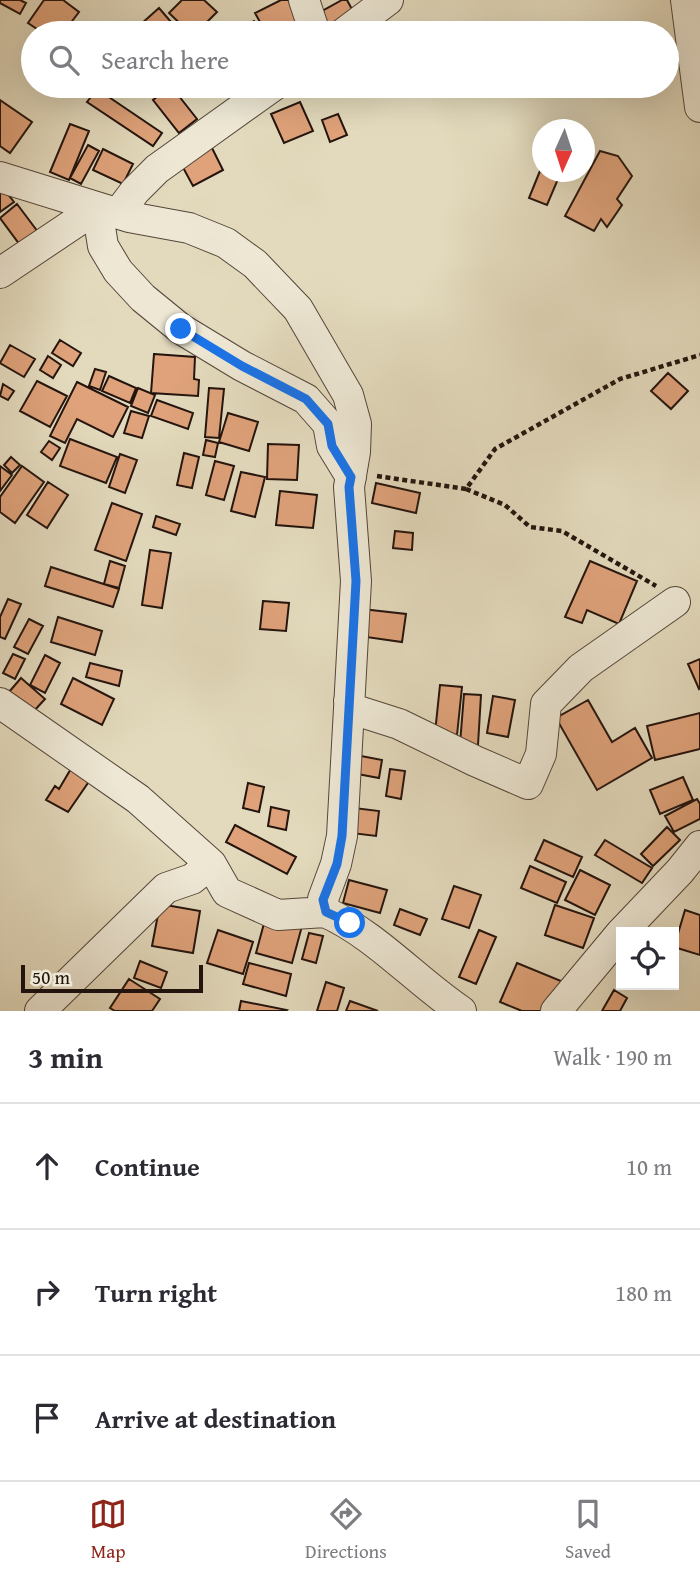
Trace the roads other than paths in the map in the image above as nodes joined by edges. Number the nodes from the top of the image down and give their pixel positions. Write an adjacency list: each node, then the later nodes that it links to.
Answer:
1 (304, 0): 4 (street)
2 (388, 0): 5 (street)
3 (686, 0): 7 (street)
4 (311, 21)
5 (360, 21)
6 (256, 98): 10 (street)
7 (700, 107)
8 (0, 177): 9 (street)
9 (97, 208): 10 (street); 11 (street); 12 (street)
10 (130, 217): 12 (street)
11 (0, 273)
12 (351, 477): 14 (street)
13 (675, 602): 14 (street)
14 (349, 701): 18 (street)
15 (0, 703): 17 (street)
16 (700, 846): 19 (street)
17 (211, 864): 18 (street); 21 (street)
18 (326, 912): 22 (street)
19 (628, 927)
20 (616, 940): 23 (street)
21 (40, 1011)
22 (461, 1011)
23 (556, 1011)

